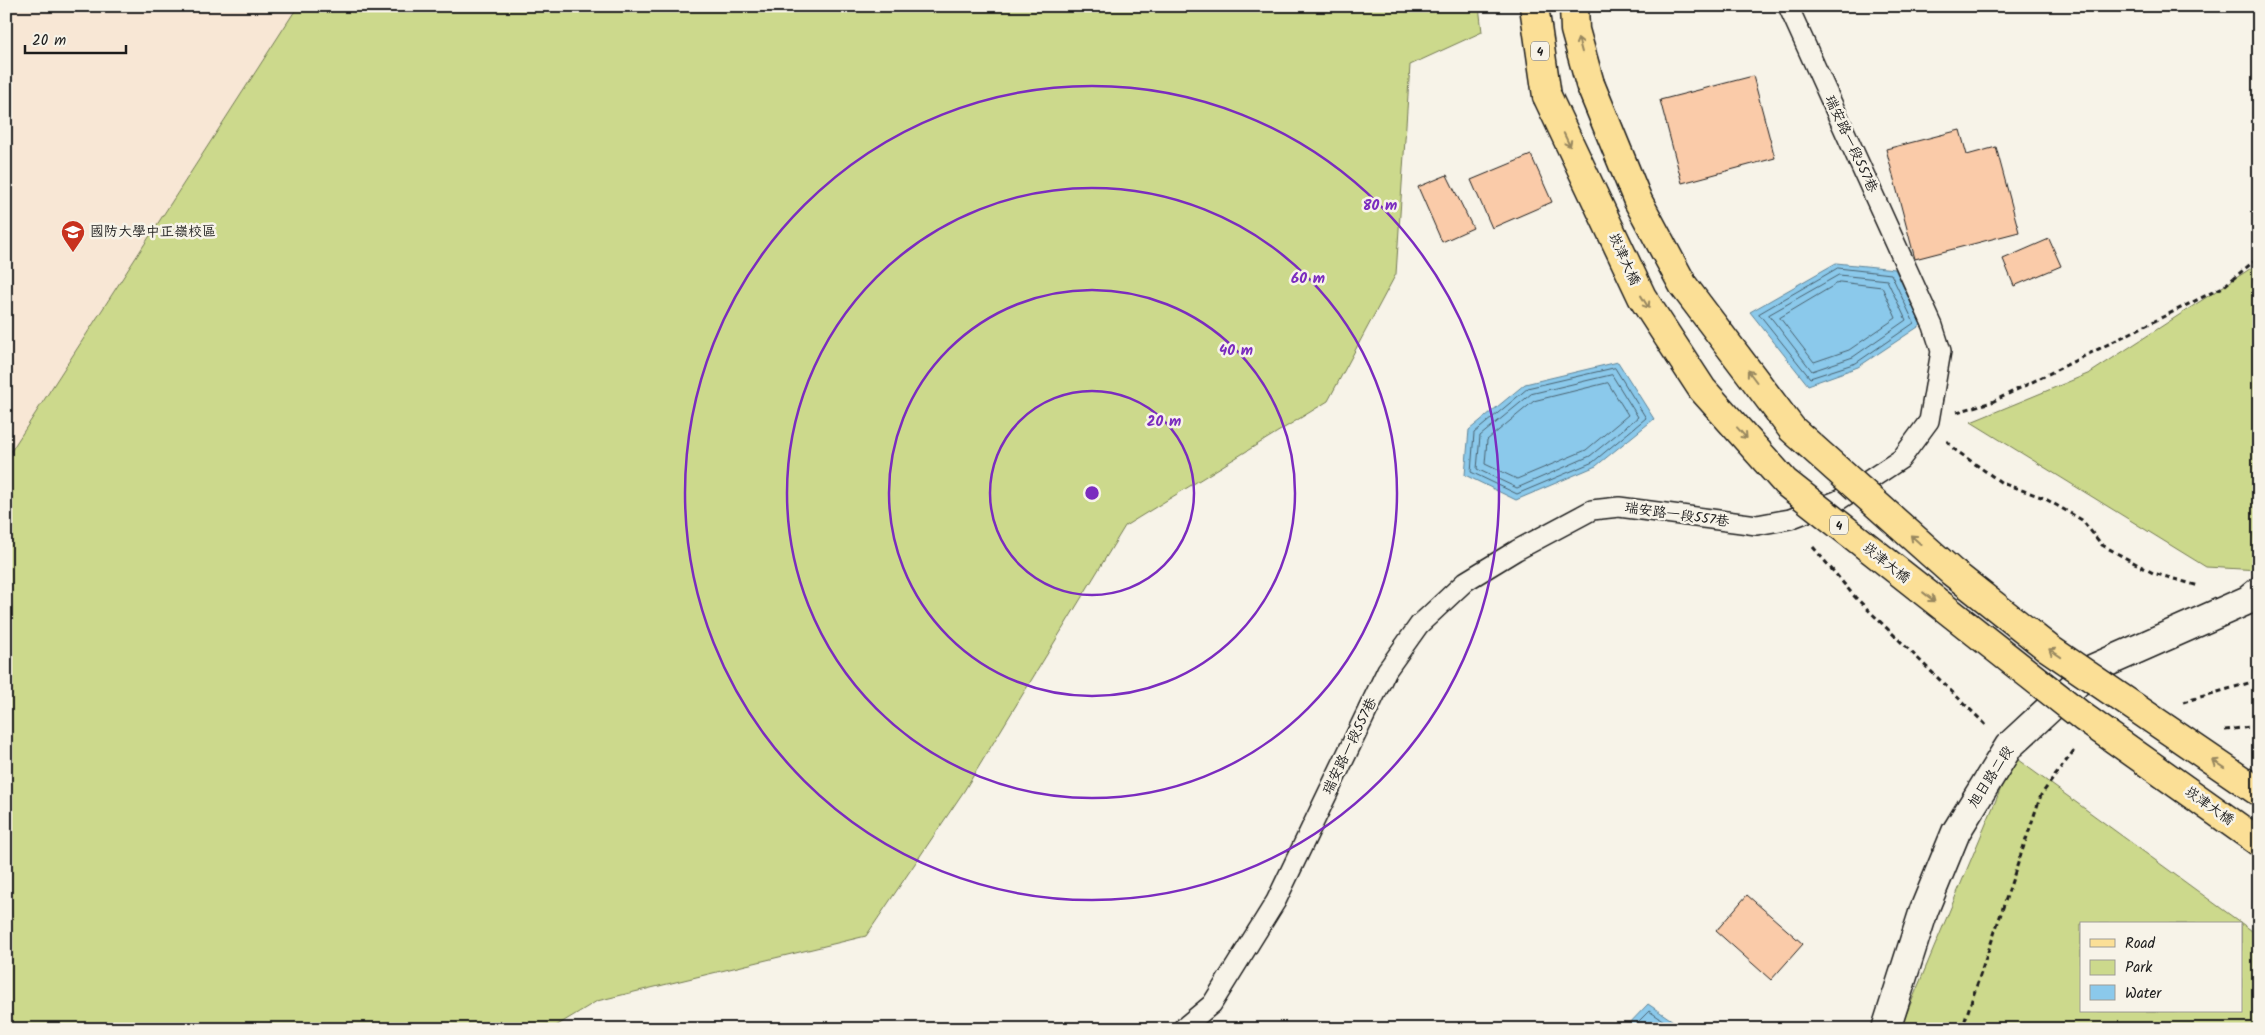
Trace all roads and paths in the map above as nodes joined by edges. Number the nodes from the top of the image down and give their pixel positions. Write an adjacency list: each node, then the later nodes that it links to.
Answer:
1 (1534, 6): 14 (main road, 崁津大橋 / 4, one-way to 14, bridge)
2 (1574, 6): 13 (main road, one-way to 2, bridge)
3 (1788, 6): 5 (lane, 瑞安路一段557巷)
4 (2259, 257): 5 (path)
5 (1929, 421): 6 (lane, 瑞安路一段557巷); 7 (path)
6 (1790, 519): 12 (path); 15 (lane, 瑞安路一段557巷)
7 (2200, 587)
8 (2259, 591): 12 (street, 旭日路二段)
9 (2259, 680): 10 (path)
10 (2181, 703)
11 (2081, 745): 17 (path)
12 (2009, 746): 16 (street, 旭日路二段)
13 (2259, 792)
14 (2259, 842)
15 (1182, 1029)
16 (1886, 1029)
17 (1962, 1029)

